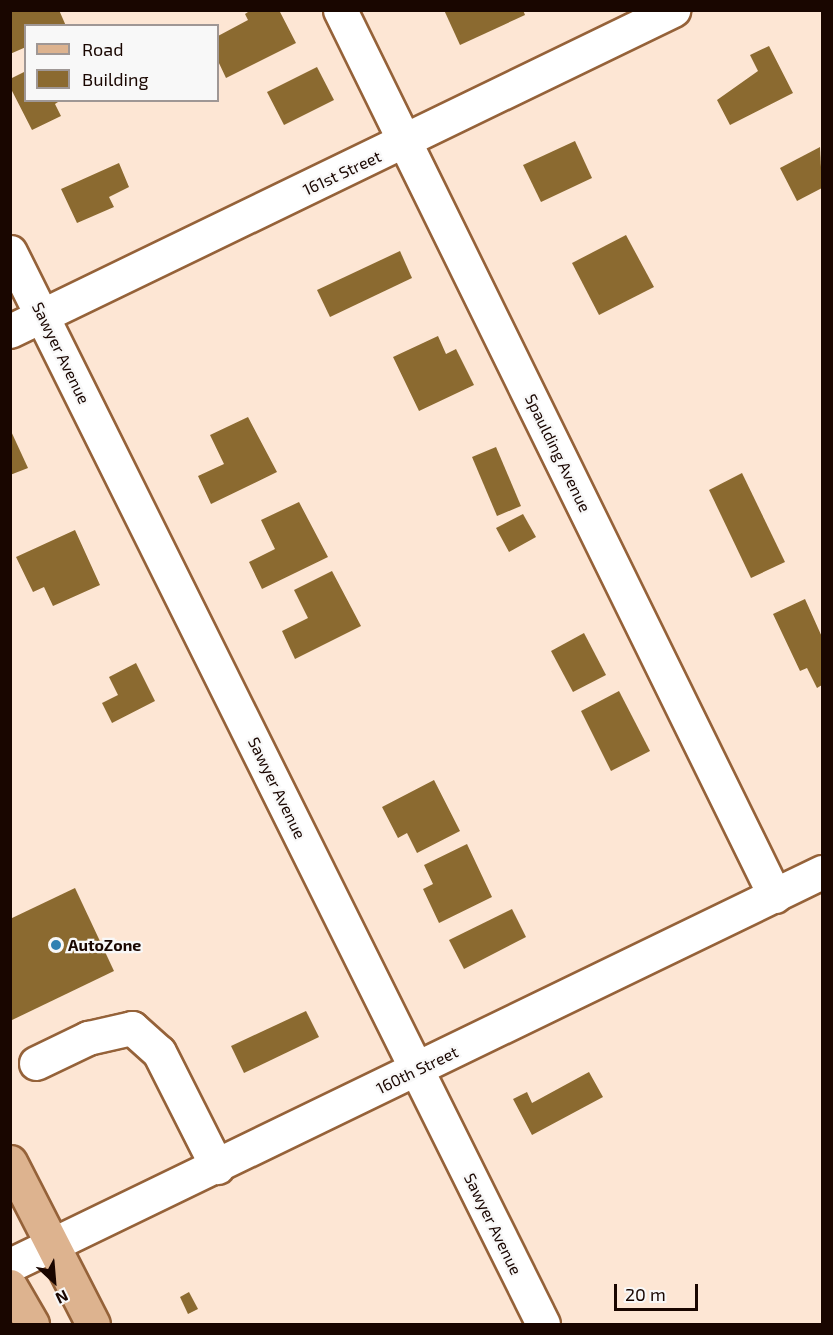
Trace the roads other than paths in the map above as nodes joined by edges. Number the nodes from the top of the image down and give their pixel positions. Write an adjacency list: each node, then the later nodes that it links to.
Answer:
1 (340, 10): 3 (street, Spaulding Avenue)
2 (673, 10): 3 (street, 161st Street)
3 (405, 143): 5 (street, 161st Street); 8 (street, Spaulding Avenue)
4 (10, 252): 5 (street, Sawyer Avenue)
5 (42, 316): 6 (street, 161st Street); 10 (street, Sawyer Avenue)
6 (10, 331)
7 (822, 872): 8 (street, 160th Street)
8 (775, 896): 10 (street, 160th Street)
9 (36, 1063): 12 (street)
10 (417, 1071): 12 (street, 160th Street); 18 (street, Sawyer Avenue)
11 (10, 1162): 13 (main road)
12 (217, 1167): 13 (street, 160th Street)
13 (53, 1246): 14 (street, 160th Street); 17 (main road)
14 (10, 1265)
15 (10, 1286): 16 (main road)
16 (32, 1324)
17 (93, 1324)
18 (543, 1324)

